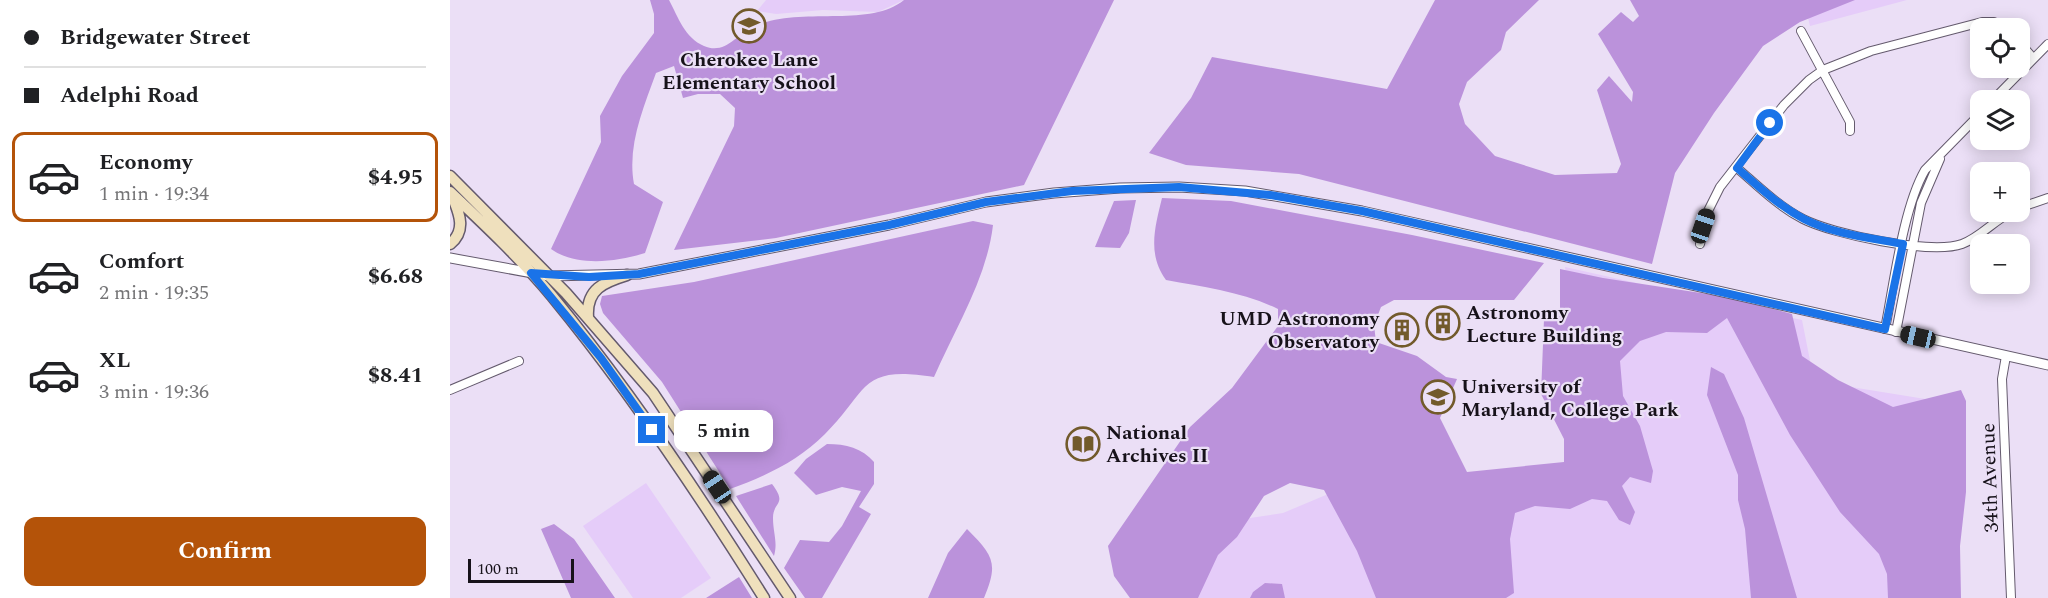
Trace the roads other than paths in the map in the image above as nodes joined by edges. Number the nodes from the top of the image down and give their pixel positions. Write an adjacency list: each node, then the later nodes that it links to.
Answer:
1 (1970, 25): 6 (street)
2 (1801, 32): 6 (street)
3 (2048, 44): 5 (street)
4 (2030, 55): 5 (street)
5 (2033, 58): 7 (street)
6 (1823, 70): 9 (street); 11 (street)
7 (2003, 90)
8 (1970, 125): 10 (street)
9 (1850, 131)
10 (1942, 155): 19 (street); 20 (street)
11 (1737, 168): 18 (street); 19 (street)
12 (450, 176): 24 (main road)
13 (450, 192): 17 (main road); 22 (main road)
14 (2048, 198): 15 (street)
15 (2030, 204)
16 (1998, 222): 20 (street)
17 (450, 244)
18 (1700, 244)
19 (1903, 244): 20 (street); 26 (street)
20 (1913, 245): 27 (street)
21 (450, 258): 22 (street)
22 (531, 273): 24 (street); 32 (main road)
23 (627, 275): 24 (street); 25 (main road); 26 (street)
24 (549, 276): 25 (main road)
25 (588, 318): 33 (main road)
26 (1885, 329): 27 (street)
27 (1896, 332): 28 (street)
28 (2006, 356): 30 (street); 34 (street, 34th Avenue)
29 (519, 361): 31 (street)
30 (2048, 365)
31 (450, 390)
32 (764, 598)
33 (790, 598)
34 (2011, 598)

